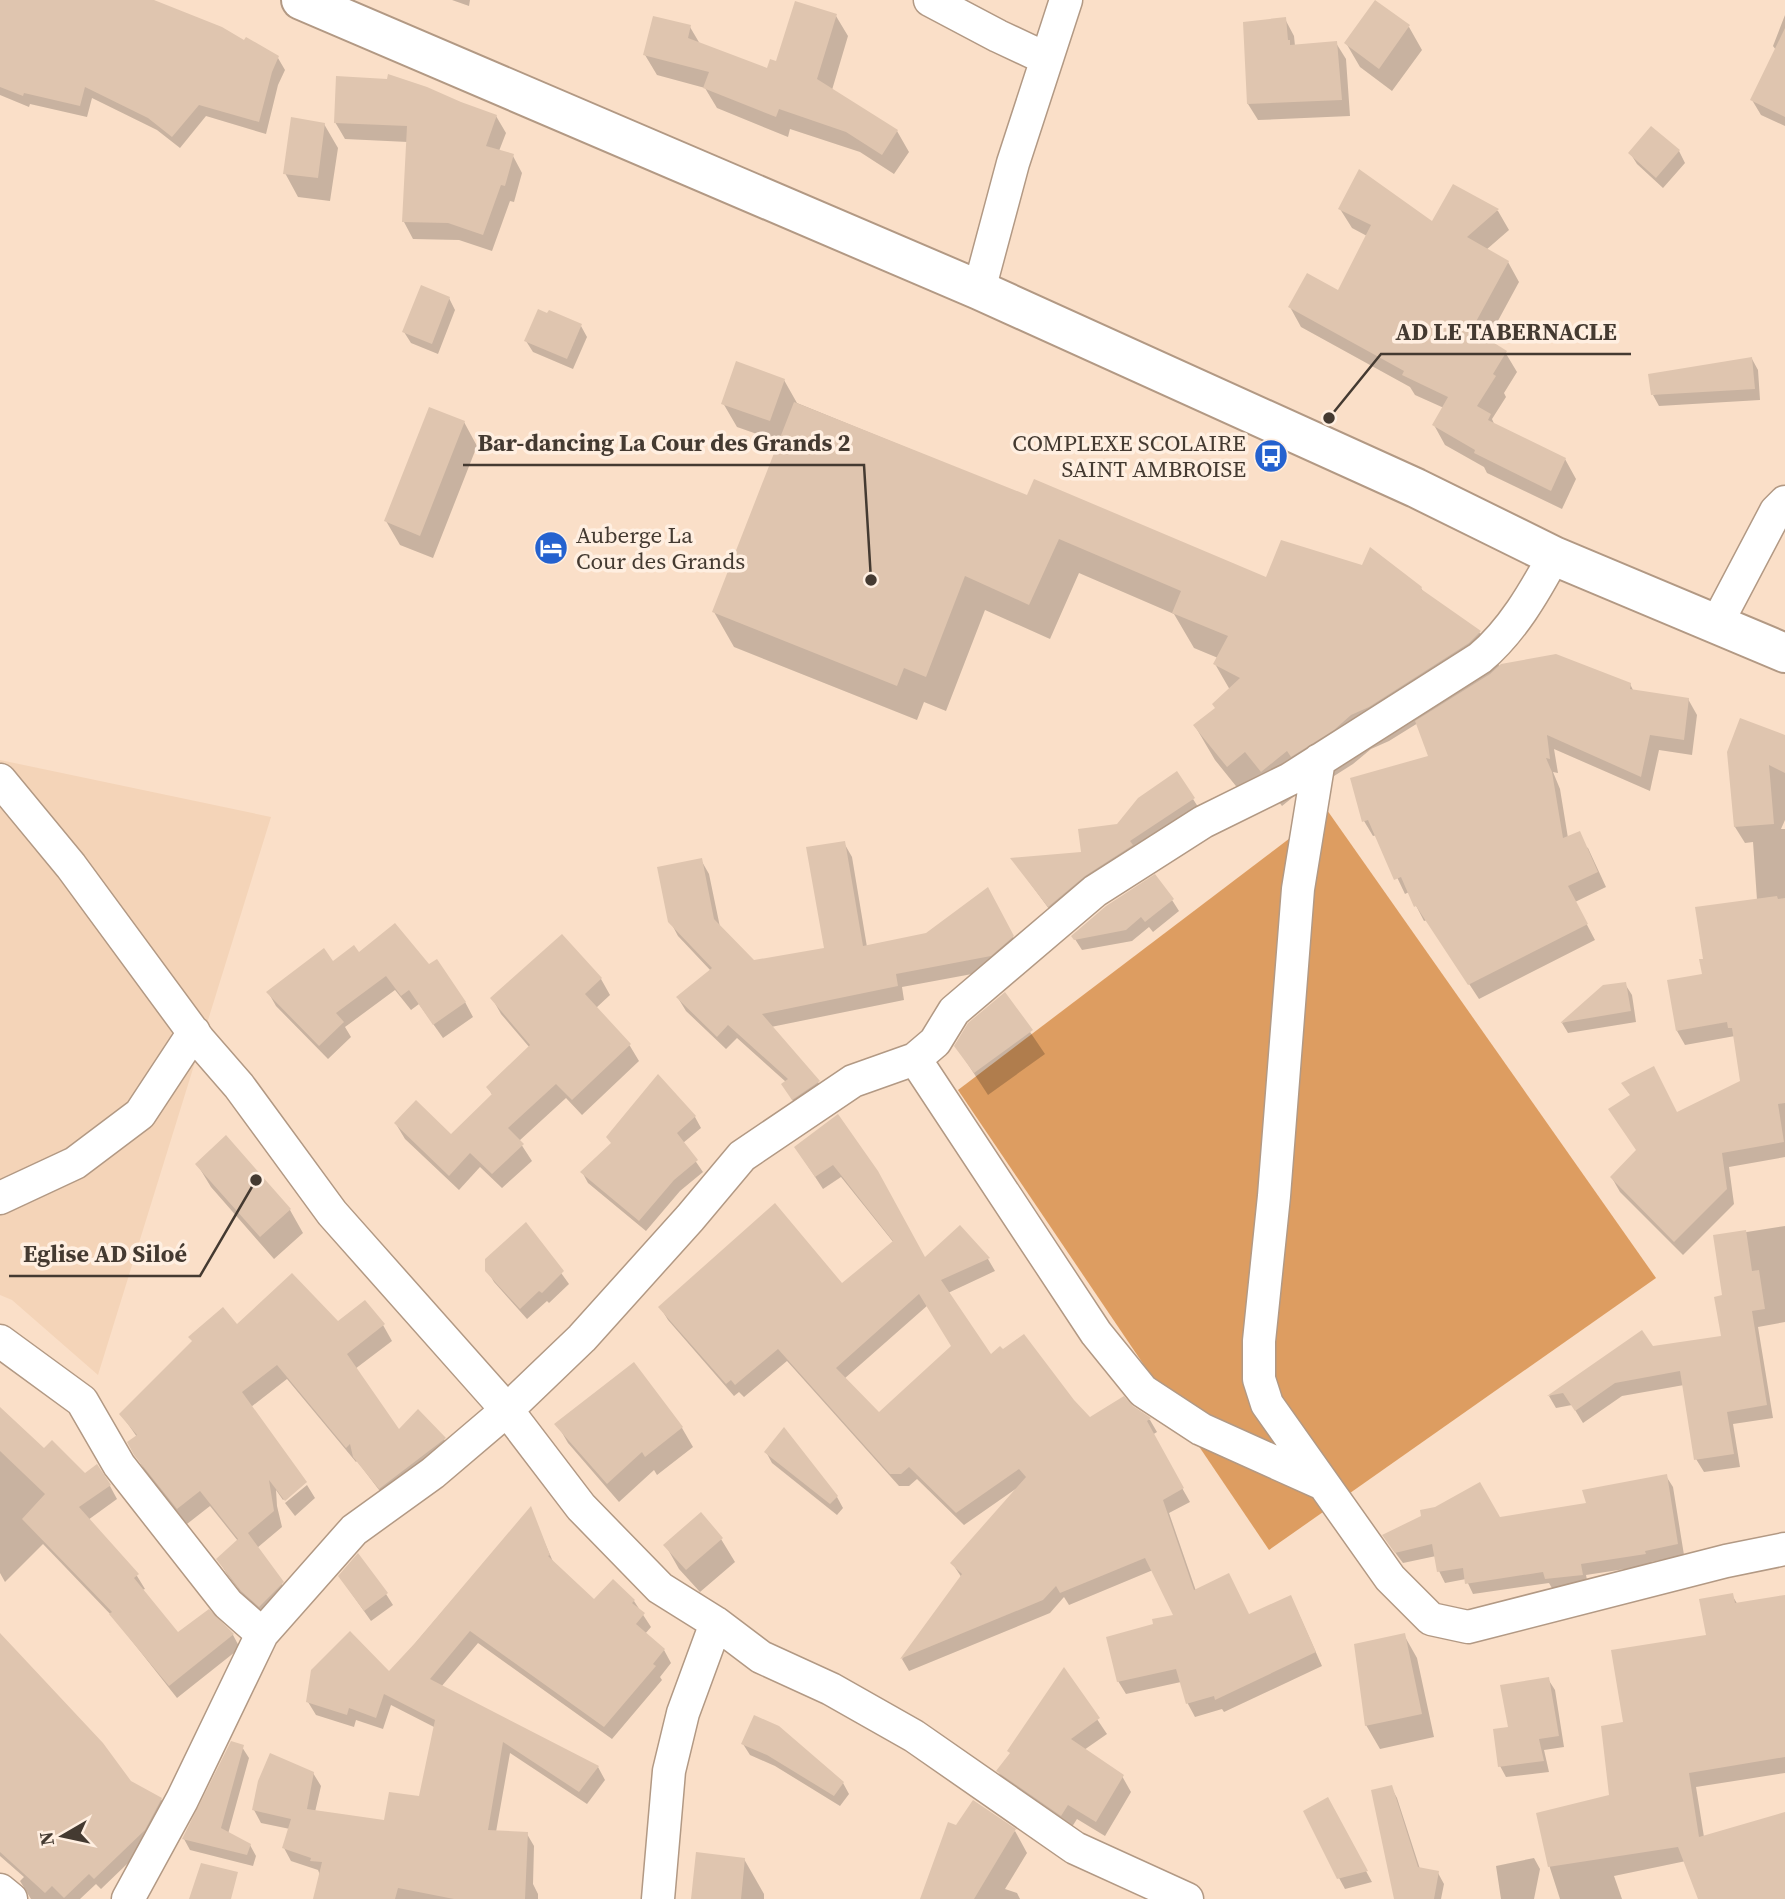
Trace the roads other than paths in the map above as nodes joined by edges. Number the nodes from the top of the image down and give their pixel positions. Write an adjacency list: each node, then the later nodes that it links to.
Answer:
1 (302, 0): 5 (street)
2 (930, 0): 4 (street)
3 (1066, 0): 4 (street)
4 (1047, 58): 5 (street)
5 (979, 290): 7 (street)
6 (1785, 502): 8 (street)
7 (1554, 556): 8 (street); 10 (street)
8 (1717, 623): 9 (street)
9 (1785, 653)
10 (1319, 760): 13 (street); 17 (street)
11 (0, 780): 12 (street)
12 (194, 1032): 14 (street); 16 (street)
13 (915, 1059): 16 (street); 17 (street)
14 (0, 1198)
15 (0, 1341): 20 (street)
16 (507, 1410): 19 (street); 20 (street)
17 (1323, 1484): 18 (street)
18 (1785, 1549)
19 (716, 1623): 24 (street); 25 (street)
20 (262, 1634): 23 (street)
21 (0, 1890): 22 (street)
22 (11, 1899)
23 (128, 1899)
24 (658, 1899)
25 (1187, 1899)

